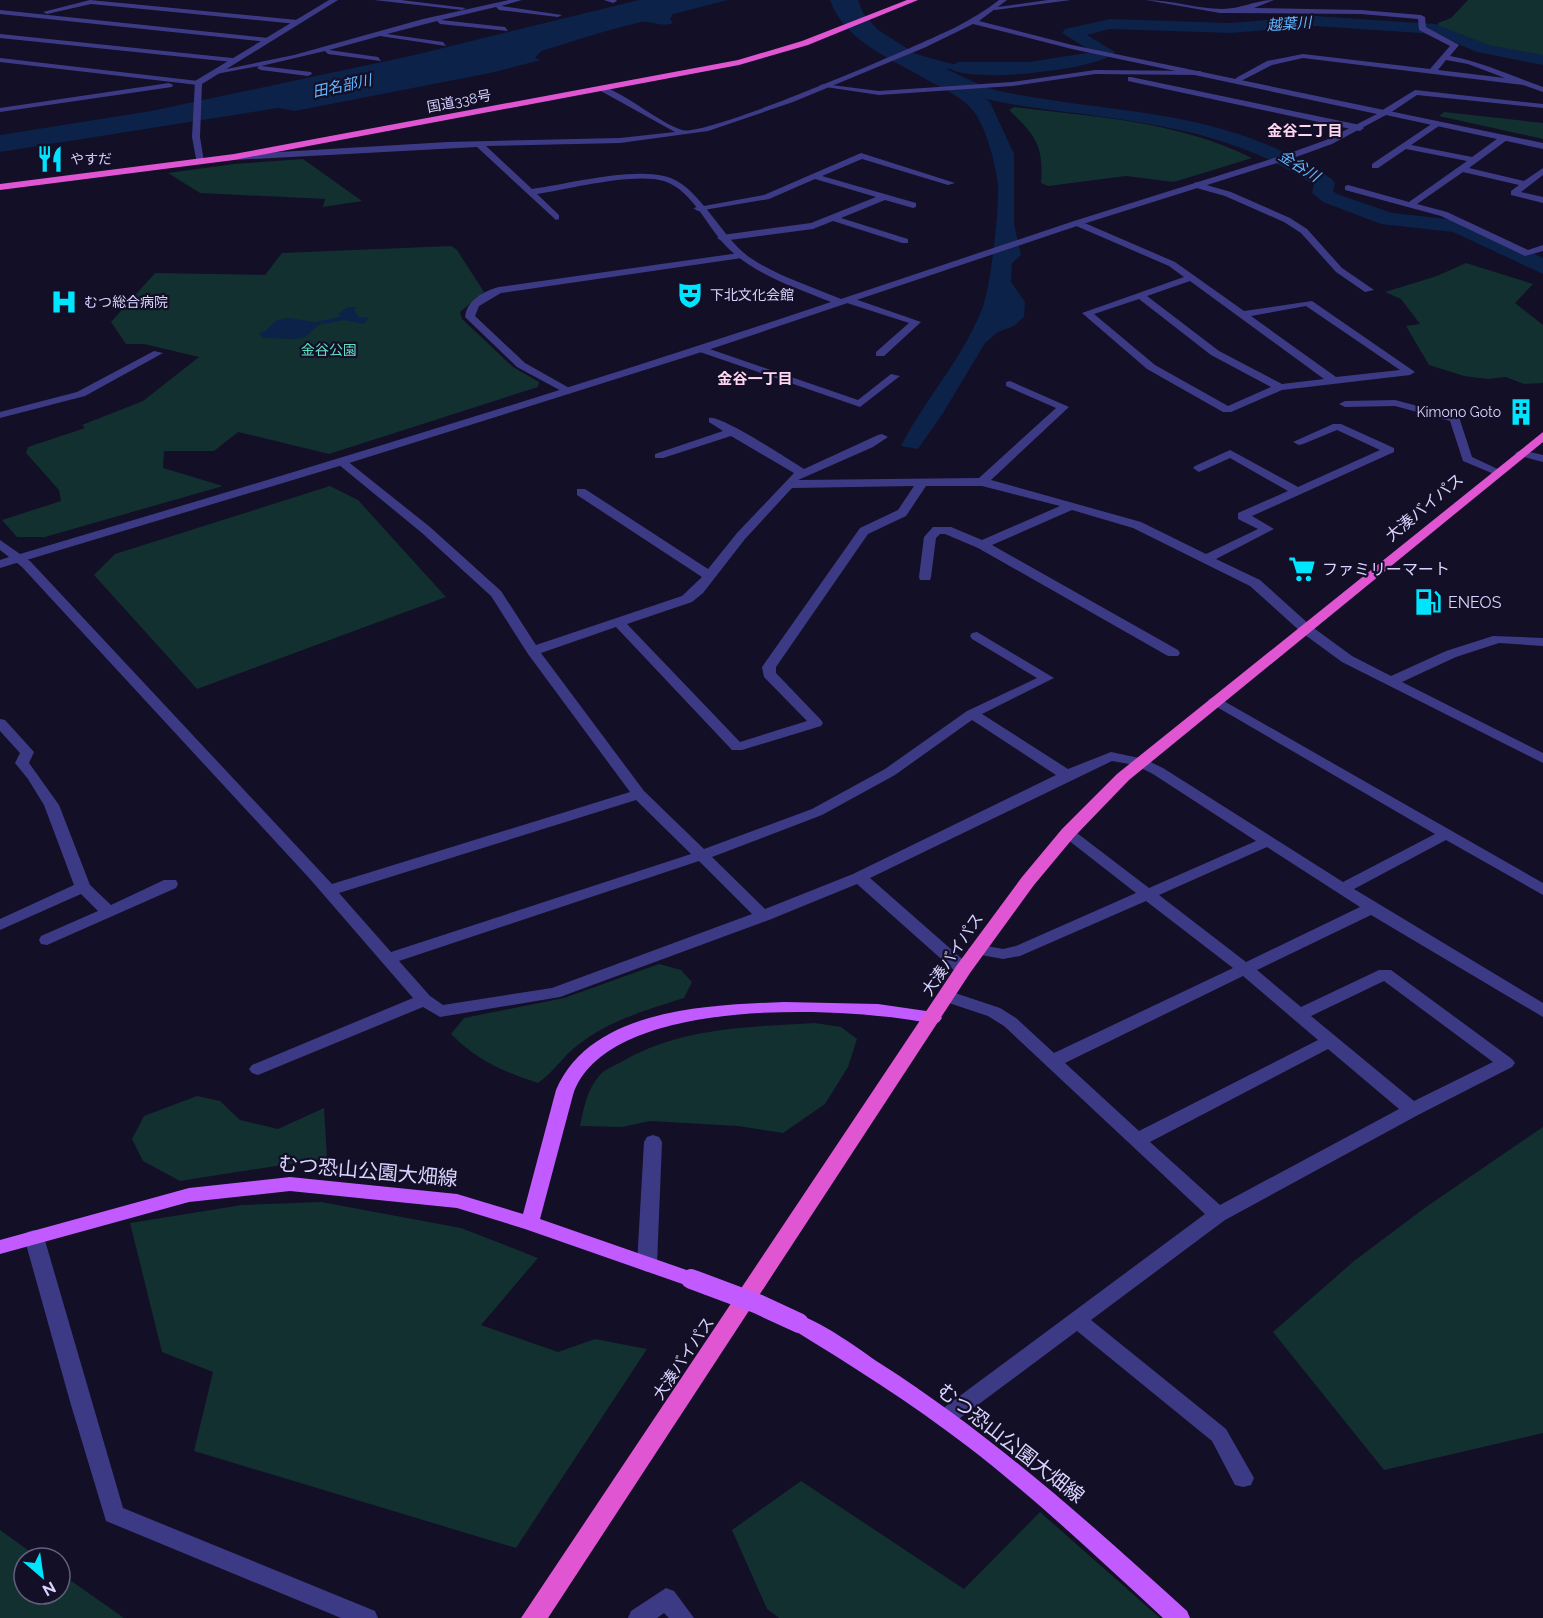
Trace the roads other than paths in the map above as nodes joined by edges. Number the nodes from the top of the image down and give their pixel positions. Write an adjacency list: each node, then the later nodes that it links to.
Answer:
1 (181, 0): 13 (street)
2 (334, 0): 21 (street)
3 (378, 0): 11 (street)
4 (518, 0): 11 (street)
5 (914, 0): 42 (highway, 国道338号)
6 (1003, 0): 12 (street)
7 (1066, 0): 12 (street)
8 (1150, 0): 14 (street)
9 (1270, 0): 14 (street)
10 (95, 1): 13 (street); 17 (street)
11 (481, 8): 16 (street); 19 (street)
12 (995, 8): 20 (street)
13 (163, 9): 21 (street)
14 (1242, 10): 28 (street)
15 (0, 12): 17 (street)
16 (558, 15)
17 (33, 16): 18 (street); 25 (street)
18 (11, 21)
19 (426, 21): 22 (street); 23 (street)
20 (971, 21): 36 (street); 41 (street)
21 (297, 22): 25 (street)
22 (505, 29)
23 (374, 35): 26 (street); 27 (street)
24 (0, 36): 31 (street)
25 (268, 40): 31 (street)
26 (443, 44)
27 (318, 51): 29 (street); 32 (street)
28 (1446, 58): 35 (street); 40 (street)
29 (378, 59)
30 (0, 60): 39 (street)
31 (232, 60): 33 (street)
32 (247, 66): 33 (street); 37 (street)
33 (216, 72): 39 (street)
34 (1095, 72): 36 (street); 41 (street); 48 (street)
35 (1432, 72): 38 (street); 40 (street)
36 (1200, 73): 38 (street)
37 (308, 74)
38 (1239, 80): 46 (street)
39 (194, 82): 45 (street); 56 (street)
40 (1526, 83): 43 (street)
41 (823, 86): 49 (street)
42 (602, 87): 49 (street); 54 (highway, 国道338号)
43 (1543, 90)
44 (1543, 106): 46 (street)
45 (0, 110)
46 (1384, 113): 47 (street); 48 (street)
47 (1436, 124): 50 (street); 52 (street)
48 (1360, 128): 63 (street)
49 (682, 134): 51 (street)
50 (1504, 138): 53 (street); 55 (street)
51 (479, 144): 54 (street); 66 (street)
52 (1405, 146): 55 (street); 57 (street)
53 (1543, 146)
54 (234, 157): 56 (highway, 国道338号)
55 (1473, 160): 58 (street)
56 (200, 162): 64 (highway, 国道338号)
57 (1375, 166)
58 (1462, 169): 62 (street); 70 (street)
59 (1543, 171): 62 (street)
60 (813, 176): 61 (street); 67 (street); 71 (street)
61 (951, 183)
62 (1526, 184): 68 (street)
63 (1196, 185): 74 (street); 80 (street)
64 (0, 187)
65 (1348, 188): 70 (street)
66 (530, 192): 71 (street); 72 (street)
67 (884, 197): 69 (street); 73 (street)
68 (1543, 200)
69 (913, 205)
70 (1410, 205): 77 (street)
71 (698, 208): 75 (street)
72 (556, 217)
73 (833, 219): 75 (street); 76 (street)
74 (1077, 224): 79 (street); 82 (street)
75 (722, 238): 78 (street)
76 (905, 241)
77 (1543, 248)
78 (739, 256): 82 (street); 91 (street)
79 (1193, 277): 81 (street); 83 (street)
80 (1369, 290)
81 (1140, 295): 90 (street); 90 (street)
82 (844, 301): 84 (street); 86 (street)
83 (1244, 314): 88 (street); 88 (street)
84 (701, 349): 87 (street); 91 (street)
85 (158, 353): 93 (street)
86 (880, 354)
87 (895, 376)
88 (1334, 380): 90 (street)
89 (1010, 384): 107 (street)
90 (1280, 387)
91 (567, 391): 102 (street)
92 (1345, 404): 105 (street)
93 (0, 415)
94 (713, 420): 95 (street)
95 (734, 431): 100 (street); 104 (street)
96 (882, 436): 104 (street)
97 (1543, 436): 99 (highway, 大湊バイパス)
98 (1299, 442): 109 (street)
99 (1521, 453): 101 (street); 105 (highway, 大湊バイパス)
100 (659, 456)
101 (1543, 459)
102 (342, 462): 114 (street); 123 (street)
103 (1200, 468): 109 (street)
104 (801, 472): 108 (street)
105 (1498, 472): 120 (highway, 大湊バイパス)
106 (923, 482): 107 (street); 108 (street); 119 (street)
107 (982, 482): 111 (street)
108 (791, 484): 117 (street)
109 (1296, 491): 115 (street)
110 (581, 492): 117 (street)
111 (1070, 506): 113 (street); 115 (street)
112 (0, 544): 114 (street)
113 (982, 545): 118 (street); 124 (street)
114 (17, 558): 116 (street); 142 (street)
115 (1205, 559): 120 (street)
116 (0, 564)
117 (710, 576): 119 (street)
118 (925, 577)
119 (619, 623): 123 (street)
120 (1306, 629): 125 (street); 126 (highway, 大湊バイパス)
121 (977, 636): 127 (street)
122 (1543, 642): 125 (street)
123 (533, 651): 132 (street)
124 (1173, 653)
125 (1392, 681): 129 (street)
126 (1215, 700): 130 (highway, 大湊バイパス); 134 (street)
127 (972, 714): 131 (street); 136 (street)
128 (0, 723): 139 (street)
129 (1543, 759)
130 (1139, 762): 131 (street); 133 (highway, 大湊バイパス); 135 (street)
131 (1067, 775): 137 (street)
132 (639, 794): 136 (street); 142 (street)
133 (1068, 833): 143 (street); 149 (highway, 大湊バイパス)
134 (1446, 834): 140 (street); 141 (street)
135 (1268, 841): 140 (street); 143 (street)
136 (702, 855): 146 (street); 150 (street)
137 (859, 877): 146 (street); 152 (street)
138 (170, 884): 145 (street)
139 (83, 887): 145 (street); 147 (street)
140 (1343, 889): 144 (street)
141 (1543, 890)
142 (328, 891): 150 (street)
143 (1148, 896): 149 (street); 151 (street)
144 (1372, 908): 151 (street); 155 (street)
145 (110, 912): 148 (street)
146 (763, 916): 154 (street)
147 (0, 925)
148 (47, 940)
149 (976, 949): 152 (highway, 大湊バイパス)
150 (390, 958): 154 (street)
151 (1244, 968): 156 (street); 159 (street)
152 (963, 969): 153 (highway, 大湊バイパス)
153 (946, 996): 157 (highway, 大湊バイパス); 159 (street)
154 (424, 1000): 160 (street)
155 (1543, 1011)
156 (1298, 1016): 158 (street); 161 (street)
157 (933, 1018): 165 (main road); 173 (highway, 大湊バイパス)
158 (1329, 1041): 161 (street); 162 (street)
159 (1053, 1061): 162 (street)
160 (258, 1069)
161 (1412, 1110): 164 (street)
162 (1138, 1140): 164 (street)
163 (653, 1142): 168 (street)
164 (1218, 1215): 169 (street)
165 (530, 1222): 166 (main road, むつ恐山公園大畑線); 168 (main road, むつ恐山公園大畑線)
166 (34, 1237): 167 (main road, むつ恐山公園大畑線); 172 (street)
167 (0, 1247)
168 (648, 1263): 170 (main road, むつ恐山公園大畑線, bridge)
169 (1076, 1319): 170 (street); 171 (street)
170 (945, 1418): 176 (main road, むつ恐山公園大畑線)
171 (1243, 1478)
172 (367, 1618)
173 (534, 1618)
174 (639, 1618): 175 (street)
175 (683, 1618)
176 (1179, 1618)

